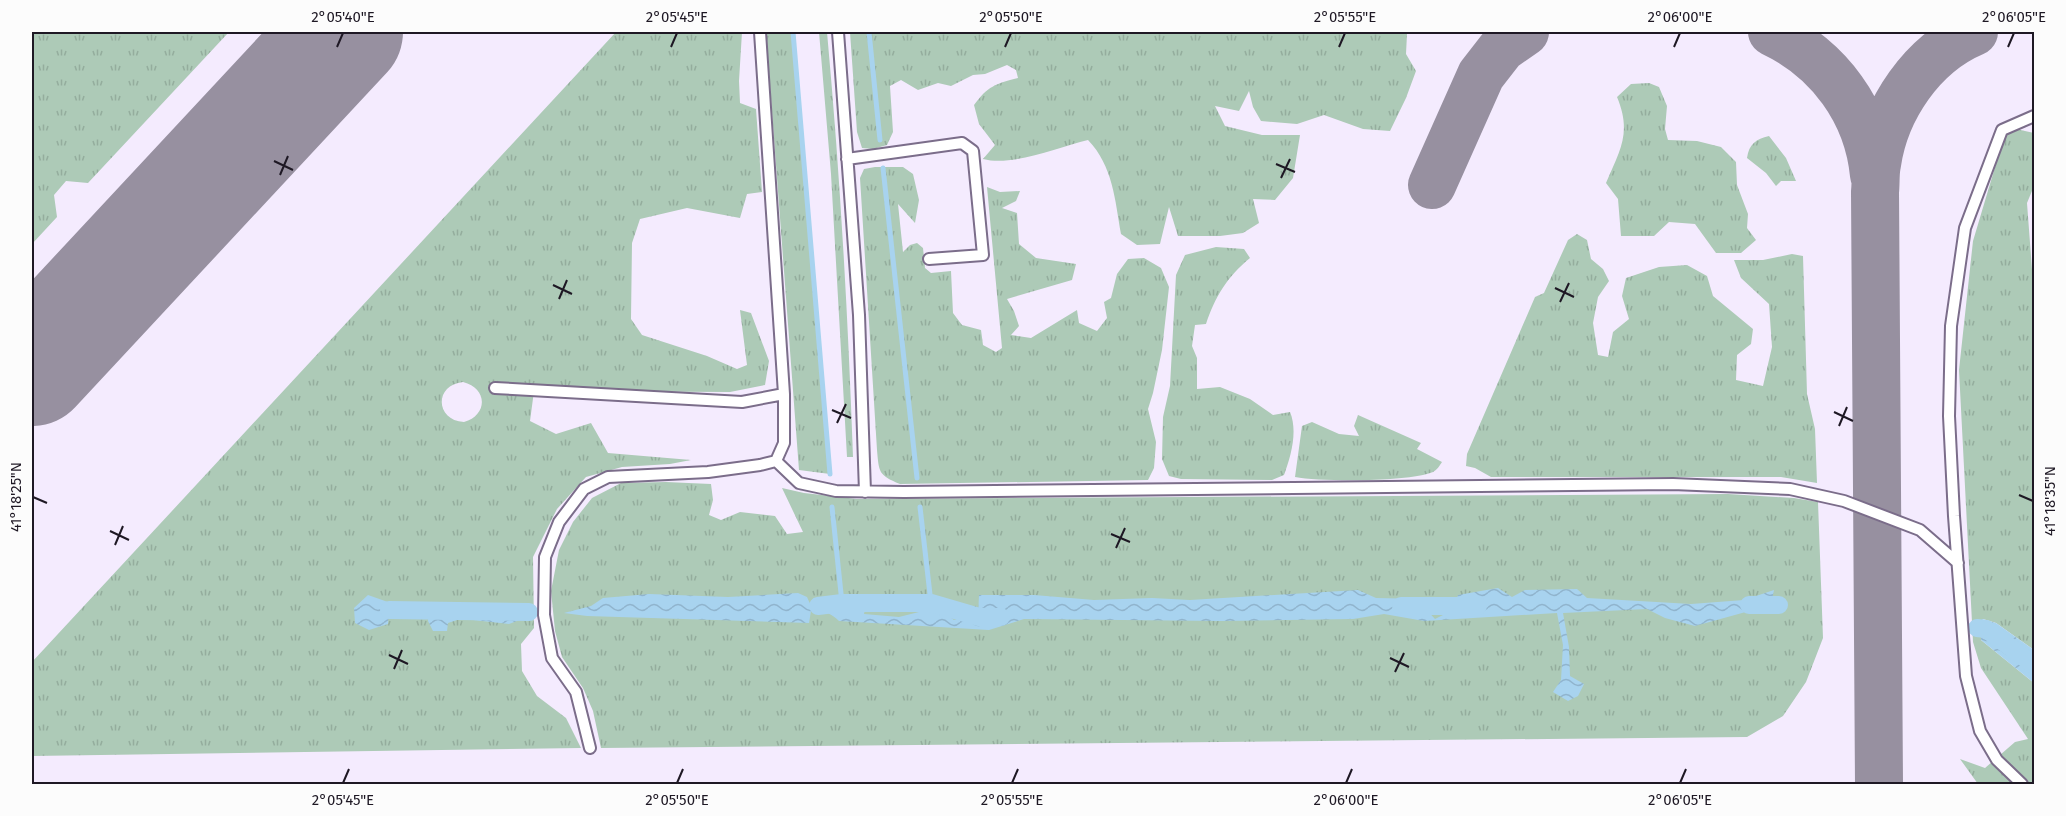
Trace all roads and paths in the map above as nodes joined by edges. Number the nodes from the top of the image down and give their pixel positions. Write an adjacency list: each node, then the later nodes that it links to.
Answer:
1 (760, 32): 7 (lane)
2 (838, 32): 4 (lane)
3 (2034, 116): 10 (lane)
4 (847, 159): 5 (lane); 9 (lane)
5 (929, 259)
6 (495, 388): 7 (lane)
7 (784, 394): 8 (lane)
8 (776, 461): 9 (lane); 11 (lane)
9 (865, 492): 10 (lane)
10 (1958, 563): 12 (lane)
11 (590, 748)
12 (2022, 784)

